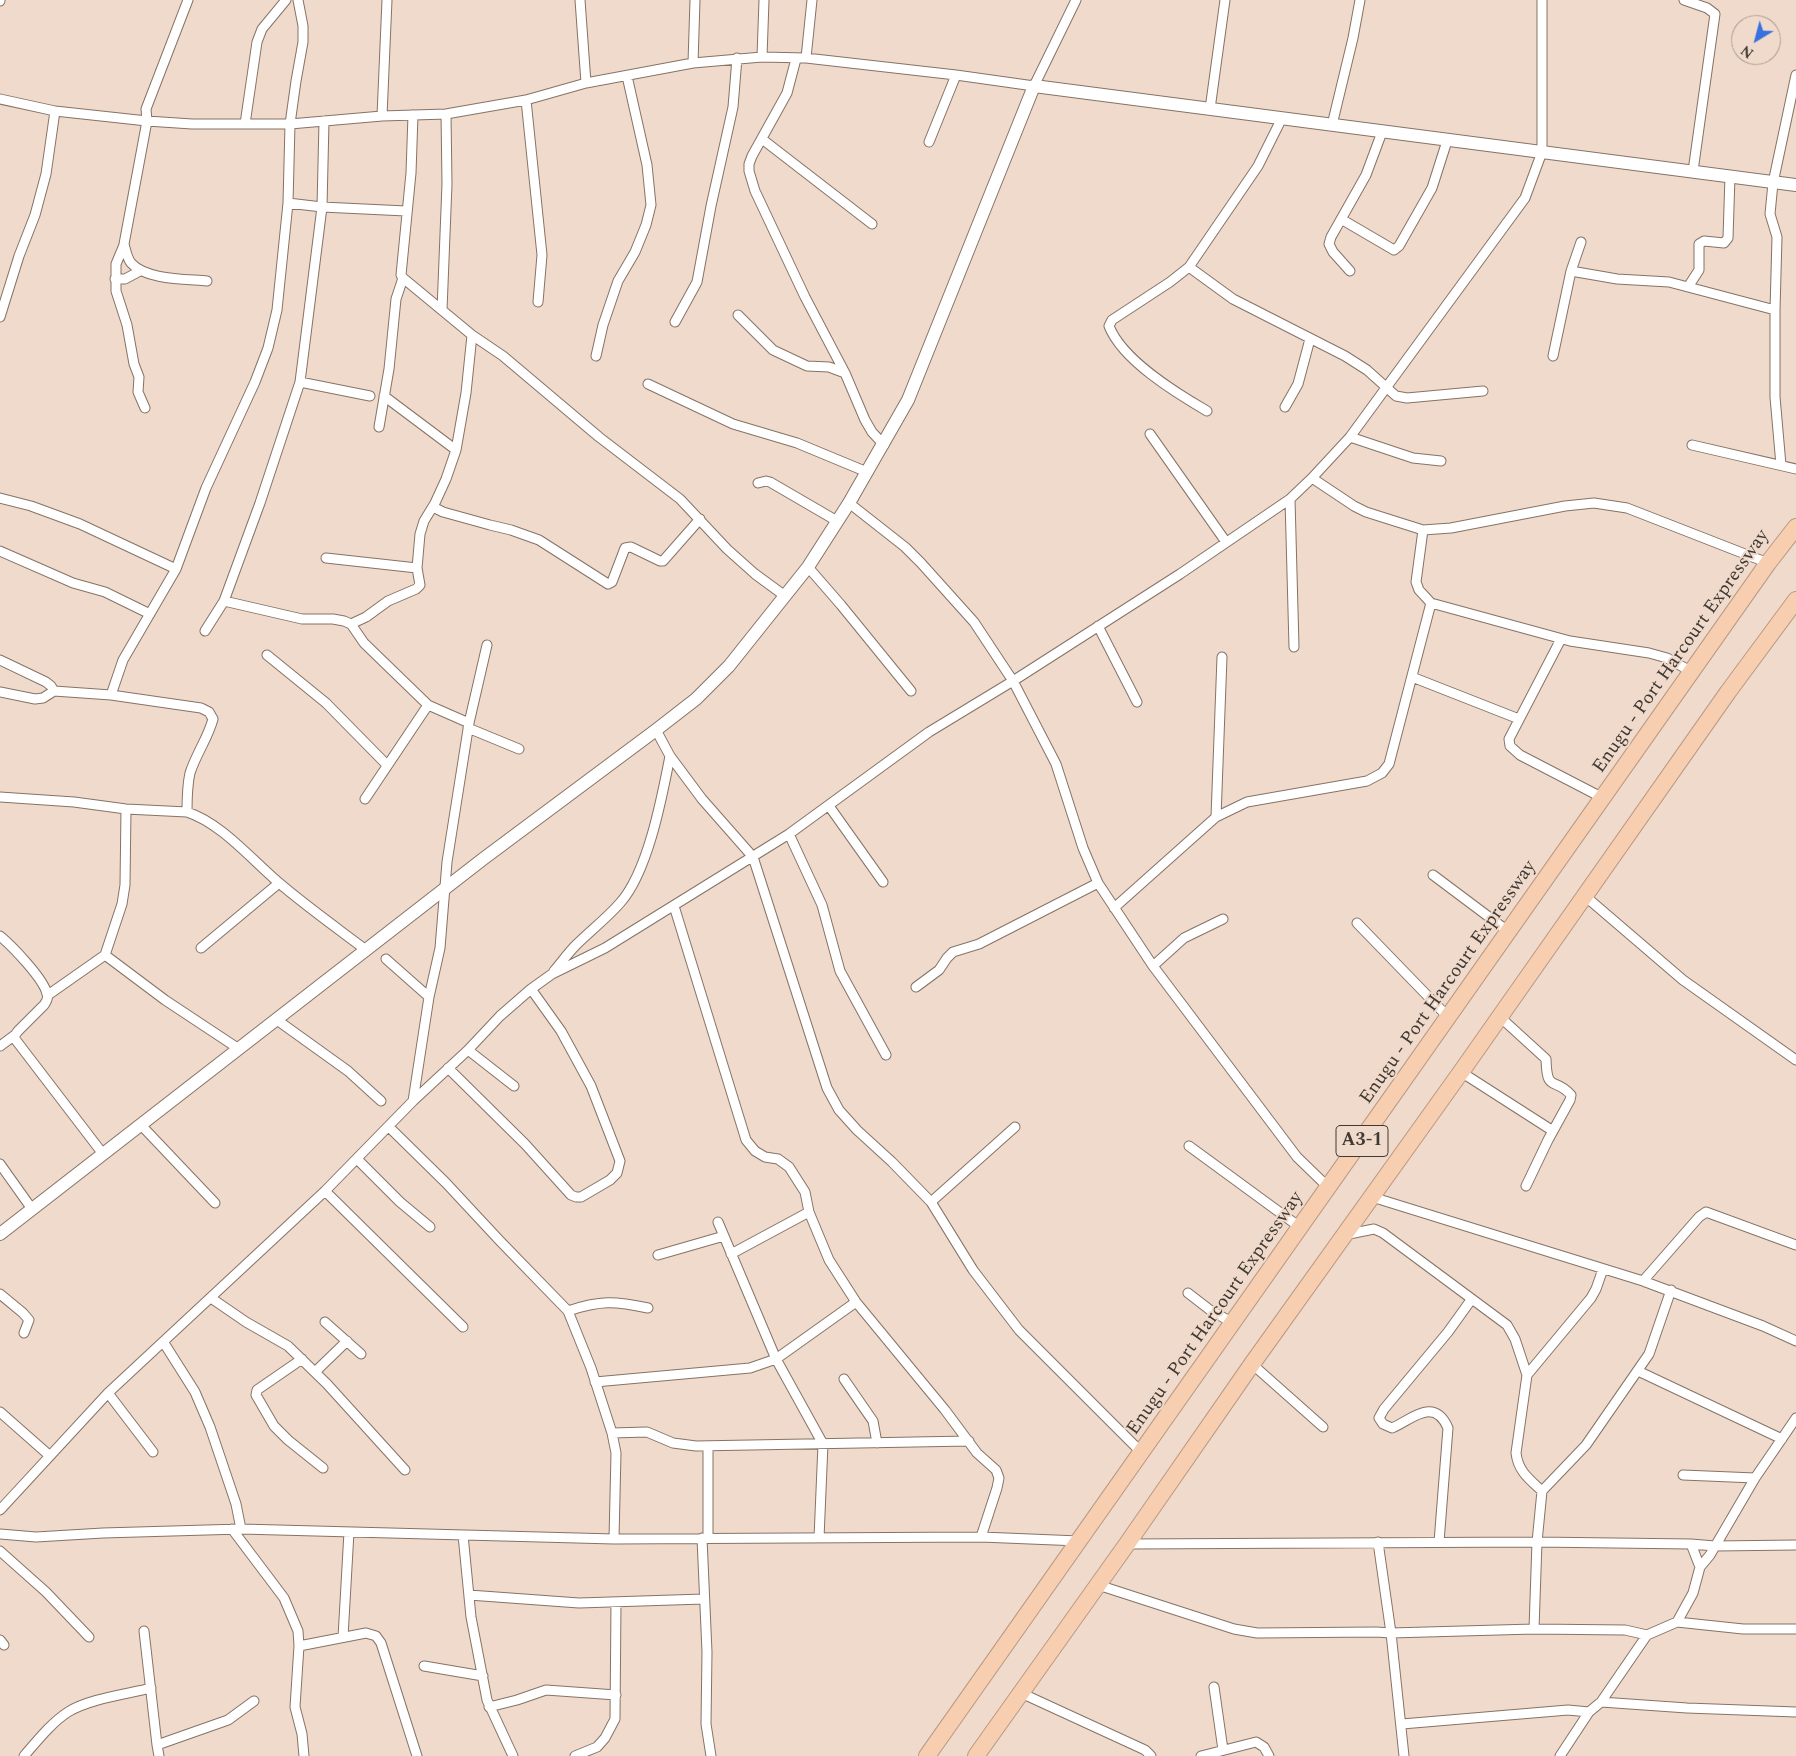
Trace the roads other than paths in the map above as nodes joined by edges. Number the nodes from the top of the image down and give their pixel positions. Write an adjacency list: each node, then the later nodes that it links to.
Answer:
1 (188, 0): 32 (street)
2 (286, 0): 34 (street)
3 (298, 0): 35 (street)
4 (387, 0): 30 (street)
5 (580, 0): 22 (street)
6 (695, 0): 18 (street)
7 (764, 0): 14 (street)
8 (812, 0): 17 (street)
9 (1076, 0): 23 (street)
10 (1225, 0): 26 (street)
11 (1360, 0): 36 (street)
12 (1542, 0): 41 (street)
13 (1684, 0): 42 (street)
14 (762, 57): 15 (street); 16 (street)
15 (737, 58): 18 (street); 66 (street)
16 (796, 58): 17 (street); 38 (street)
17 (806, 58): 19 (street)
18 (693, 63): 21 (street)
19 (956, 75): 23 (street); 40 (street)
20 (1796, 75): 44 (street)
21 (627, 76): 22 (street); 70 (street)
22 (586, 83): 25 (street)
23 (1034, 86): 26 (main road); 86 (main road)
24 (0, 98): 27 (street)
25 (526, 100): 28 (street); 61 (street)
26 (1210, 109): 31 (main road)
27 (55, 111): 32 (street); 65 (street)
28 (446, 114): 29 (street); 62 (street)
29 (414, 115): 30 (street); 48 (street)
30 (382, 116): 33 (street)
31 (1282, 118): 36 (main road); 53 (street)
32 (147, 121): 34 (street); 52 (street)
33 (324, 121): 35 (street); 47 (street)
34 (245, 124): 35 (street)
35 (290, 124): 46 (street)
36 (1332, 125): 37 (main road)
37 (1382, 132): 39 (main road); 49 (street)
38 (762, 139): 50 (street); 69 (street)
39 (1447, 141): 41 (main road); 49 (street)
40 (928, 142)
41 (1542, 152): 42 (main road); 76 (street)
42 (1693, 171): 43 (main road)
43 (1730, 176): 44 (main road); 60 (street)
44 (1773, 183): 45 (main road); 63 (street)
45 (1796, 185)
46 (288, 203): 47 (street); 109 (street)
47 (322, 207): 48 (street); 74 (street)
48 (406, 211): 57 (street)
49 (1341, 219): 56 (street)
50 (872, 224)
51 (1582, 242): 55 (street)
52 (124, 244): 54 (street); 58 (street)
53 (1189, 267): 68 (street); 82 (street)
54 (140, 271): 58 (street); 59 (street)
55 (1571, 271): 60 (street); 71 (street)
56 (1350, 272)
57 (403, 278): 62 (street); 79 (street)
58 (115, 279): 81 (street)
59 (207, 281)
60 (1688, 287): 63 (street)
61 (538, 302)
62 (442, 310): 67 (street)
63 (1775, 310): 90 (street)
64 (738, 315): 72 (street)
65 (0, 317)
66 (675, 322)
67 (472, 335): 88 (street); 99 (street)
68 (1310, 339): 76 (street); 80 (street)
69 (834, 353): 72 (street); 73 (street)
70 (596, 356)
71 (1553, 356)
72 (829, 367): 73 (street)
73 (845, 373): 86 (street)
74 (300, 382): 78 (street); 112 (street)
75 (648, 384): 92 (street)
76 (1386, 388): 77 (street); 85 (street)
77 (1483, 391)
78 (370, 396)
79 (384, 396): 83 (street); 88 (street)
80 (1285, 407)
81 (144, 408)
82 (1207, 411)
83 (378, 427)
84 (1150, 434): 103 (street)
85 (1350, 437): 89 (street); 93 (street)
86 (884, 445): 92 (main road)
87 (1692, 445): 90 (street)
88 (456, 450): 98 (street)
89 (1441, 462)
90 (1781, 465): 91 (street)
91 (1796, 469)
92 (867, 472): 97 (main road)
93 (1312, 478): 96 (street); 102 (street)
94 (758, 483): 100 (street)
95 (0, 498): 109 (street)
96 (1290, 499): 103 (street); 120 (street)
97 (849, 503): 100 (main road); 126 (street)
98 (433, 507): 99 (street); 108 (street)
99 (700, 519): 110 (street)
100 (837, 521): 107 (main road)
101 (1796, 527): 106 (highway, Enugu - Port Harcourt Expressway / A3-1)
102 (1423, 530): 106 (street); 113 (street)
103 (1226, 542): 116 (street)
104 (0, 551): 114 (street)
105 (326, 558): 108 (street)
106 (1768, 563): 124 (highway, Enugu - Port Harcourt Expressway / A3-1)
107 (808, 567): 110 (main road); 128 (street)
108 (417, 568): 115 (street)
109 (176, 570): 114 (street)
110 (785, 596): 135 (main road)
111 (1796, 600): 153 (highway, A3-1)
112 (224, 601): 115 (street); 117 (street)
113 (1431, 603): 118 (street); 125 (street)
114 (150, 614): 130 (street)
115 (351, 624): 132 (street)
116 (1098, 626): 126 (street); 131 (street)
117 (205, 631)
118 (1561, 639): 124 (street); 133 (street)
119 (487, 645): 134 (street)
120 (1294, 647)
121 (267, 655): 138 (street)
122 (1222, 657): 145 (street)
123 (0, 660): 127 (street)
124 (1692, 672): 140 (highway, Enugu - Port Harcourt Expressway / A3-1)
125 (1412, 677): 133 (street); 145 (street)
126 (1013, 681): 142 (street); 151 (street)
127 (54, 691): 129 (street); 130 (street)
128 (911, 691)
129 (0, 692)
130 (111, 695): 144 (street)
131 (1137, 702)
132 (428, 705): 134 (street); 138 (street)
133 (1519, 719): 140 (street)
134 (468, 726): 136 (street); 152 (street)
135 (656, 730): 137 (street); 152 (main road)
136 (519, 749)
137 (670, 756): 147 (street); 165 (street)
138 (387, 765): 141 (street)
139 (0, 797): 143 (street)
140 (1603, 798): 158 (highway, Enugu - Port Harcourt Expressway / A3-1)
141 (365, 799)
142 (829, 806): 146 (street); 149 (street)
143 (126, 809): 144 (street); 162 (street)
144 (186, 812): 150 (street)
145 (1216, 817): 155 (street)
146 (789, 834): 147 (street); 177 (street)
147 (753, 857): 154 (street); 196 (street)
148 (1433, 875): 158 (street)
149 (883, 882)
150 (279, 883): 160 (street); 161 (street)
151 (1098, 883): 155 (street); 166 (street)
152 (444, 890): 161 (main road); 169 (street)
153 (1585, 896): 170 (highway, A3-1); 178 (street)
154 (674, 906): 165 (street); 199 (street)
155 (1114, 908): 164 (street)
156 (1223, 919): 164 (street)
157 (1358, 923): 171 (street)
158 (1509, 932): 171 (highway, Enugu - Port Harcourt Expressway / A3-1)
159 (0, 936): 168 (street)
160 (201, 948)
161 (366, 950): 172 (main road)
162 (105, 955): 168 (street); 175 (street)
163 (386, 959): 169 (street)
164 (1153, 966): 193 (street)
165 (552, 974): 167 (street)
166 (916, 987)
167 (531, 989): 176 (street); 179 (street)
168 (48, 995): 173 (street)
169 (429, 997): 183 (street)
170 (1500, 1017): 180 (highway, A3-1); 187 (street)
171 (1449, 1018): 193 (highway, Enugu - Port Harcourt Expressway / A3-1)
172 (277, 1020): 175 (main road); 182 (street)
173 (14, 1035): 174 (street); 189 (street)
174 (0, 1046)
175 (239, 1049): 184 (main road)
176 (468, 1050): 179 (street); 181 (street)
177 (886, 1055)
178 (1796, 1060)
179 (448, 1068): 183 (street)
180 (1461, 1072): 187 (street); 195 (highway, A3-1)
181 (514, 1086)
182 (381, 1101)
183 (413, 1101): 185 (street)
184 (141, 1125): 189 (main road); 197 (street)
185 (389, 1127): 190 (street); 218 (street)
186 (1015, 1128): 196 (street)
187 (1553, 1131): 192 (street)
188 (1189, 1146): 202 (street)
189 (103, 1154): 198 (main road)
190 (357, 1160): 194 (street); 201 (street)
191 (0, 1164): 198 (street)
192 (1526, 1186)
193 (1329, 1188): 202 (highway, Enugu - Port Harcourt Expressway / A3-1)
194 (325, 1191): 214 (street); 221 (street)
195 (1372, 1196): 204 (highway, A3-1); 209 (street)
196 (931, 1202): 246 (street)
197 (215, 1203)
198 (32, 1209): 203 (main road)
199 (809, 1212): 207 (street); 216 (street)
200 (718, 1222): 205 (street)
201 (430, 1227)
202 (1301, 1228): 220 (highway, Enugu - Port Harcourt Expressway / A3-1)
203 (0, 1234)
204 (1344, 1235): 215 (street); 229 (highway, A3-1)
205 (724, 1236): 207 (street); 208 (street)
206 (1796, 1245): 210 (street)
207 (732, 1254): 228 (street)
208 (658, 1255)
209 (1604, 1269): 210 (street); 232 (street)
210 (1643, 1280): 211 (street)
211 (1671, 1290): 224 (street); 230 (street)
212 (1188, 1293): 220 (street)
213 (0, 1294): 222 (street)
214 (211, 1298): 225 (street); 227 (street)
215 (1471, 1300): 232 (street); 264 (street)
216 (856, 1302): 228 (street); 241 (street)
217 (648, 1308): 218 (street)
218 (568, 1311): 234 (street)
219 (326, 1322): 223 (street)
220 (1233, 1323): 246 (highway, Enugu - Port Harcourt Expressway / A3-1)
221 (464, 1327)
222 (24, 1333)
223 (347, 1341): 226 (street); 231 (street)
224 (1796, 1342)
225 (164, 1343): 235 (street); 254 (street)
226 (361, 1354)
227 (302, 1359): 231 (street); 248 (street)
228 (776, 1360): 234 (street); 243 (street)
229 (1252, 1364): 238 (street); 266 (highway, A3-1)
230 (1638, 1371): 240 (street); 252 (street)
231 (315, 1372): 249 (street)
232 (1527, 1375): 252 (street)
233 (844, 1379): 242 (street)
234 (595, 1382): 239 (street)
235 (108, 1393): 245 (street); 247 (street)
236 (0, 1412): 247 (street)
237 (1796, 1418): 240 (street)
238 (1323, 1427)
239 (612, 1433): 244 (street); 261 (street)
240 (1782, 1440): 251 (street)
241 (968, 1442): 242 (street); 258 (street)
242 (877, 1443): 243 (street)
243 (823, 1444): 244 (street); 260 (street)
244 (708, 1446): 259 (street)
245 (153, 1452)
246 (1142, 1453): 262 (highway, Enugu - Port Harcourt Expressway / A3-1)
247 (50, 1456): 253 (street)
248 (323, 1468)
249 (405, 1470)
250 (1682, 1475): 251 (street)
251 (1755, 1478): 269 (street)
252 (1542, 1491): 265 (street)
253 (0, 1510)
254 (237, 1529): 255 (street); 256 (street); 284 (street)
255 (349, 1532): 257 (street); 283 (street)
256 (0, 1534)
257 (464, 1535): 261 (street); 273 (street)
258 (981, 1537): 260 (street); 262 (street)
259 (705, 1538): 260 (street); 261 (street); 274 (street)
260 (819, 1538)
261 (614, 1539)
262 (1079, 1541): 306 (highway, Enugu - Port Harcourt Expressway / A3-1)
263 (1378, 1542): 264 (street); 266 (street); 280 (street)
264 (1439, 1542): 265 (street)
265 (1537, 1542): 267 (street); 277 (street)
266 (1128, 1544): 272 (highway, A3-1)
267 (1691, 1544): 269 (street); 271 (street)
268 (1796, 1544): 269 (street)
269 (1715, 1546): 271 (street)
270 (0, 1551): 282 (street)
271 (1700, 1567): 276 (street)
272 (1098, 1585): 280 (street); 289 (highway, A3-1)
273 (469, 1595): 275 (street); 286 (street)
274 (704, 1599): 275 (street); 305 (street)
275 (616, 1602): 290 (street)
276 (1677, 1622): 279 (street); 281 (street)
277 (1534, 1629): 280 (street); 281 (street)
278 (144, 1630): 288 (street)
279 (1796, 1630)
280 (1391, 1633): 296 (street)
281 (1647, 1635): 292 (street)
282 (89, 1637)
283 (343, 1637): 284 (street); 302 (street)
284 (299, 1646): 301 (street)
285 (424, 1666): 286 (street)
286 (482, 1676): 293 (street)
287 (1214, 1686): 298 (street)
288 (151, 1688): 297 (street); 299 (street)
289 (1021, 1694): 307 (highway, A3-1); 308 (street)
290 (616, 1695): 293 (street); 304 (street)
291 (254, 1700): 297 (street)
292 (1601, 1702): 294 (street); 295 (street)
293 (489, 1707): 303 (street)
294 (1589, 1712): 296 (street); 312 (street)
295 (1796, 1712)
296 (1402, 1724): 311 (street)
297 (157, 1745): 300 (street)
298 (1223, 1750): 309 (street); 310 (street)
299 (24, 1756)
300 (160, 1756)
301 (304, 1756)
302 (417, 1756)
303 (513, 1756)
304 (575, 1756)
305 (711, 1756)
306 (928, 1756)
307 (976, 1756)
308 (1151, 1756)
309 (1201, 1756)
310 (1269, 1756)
311 (1404, 1756)
312 (1560, 1756)

